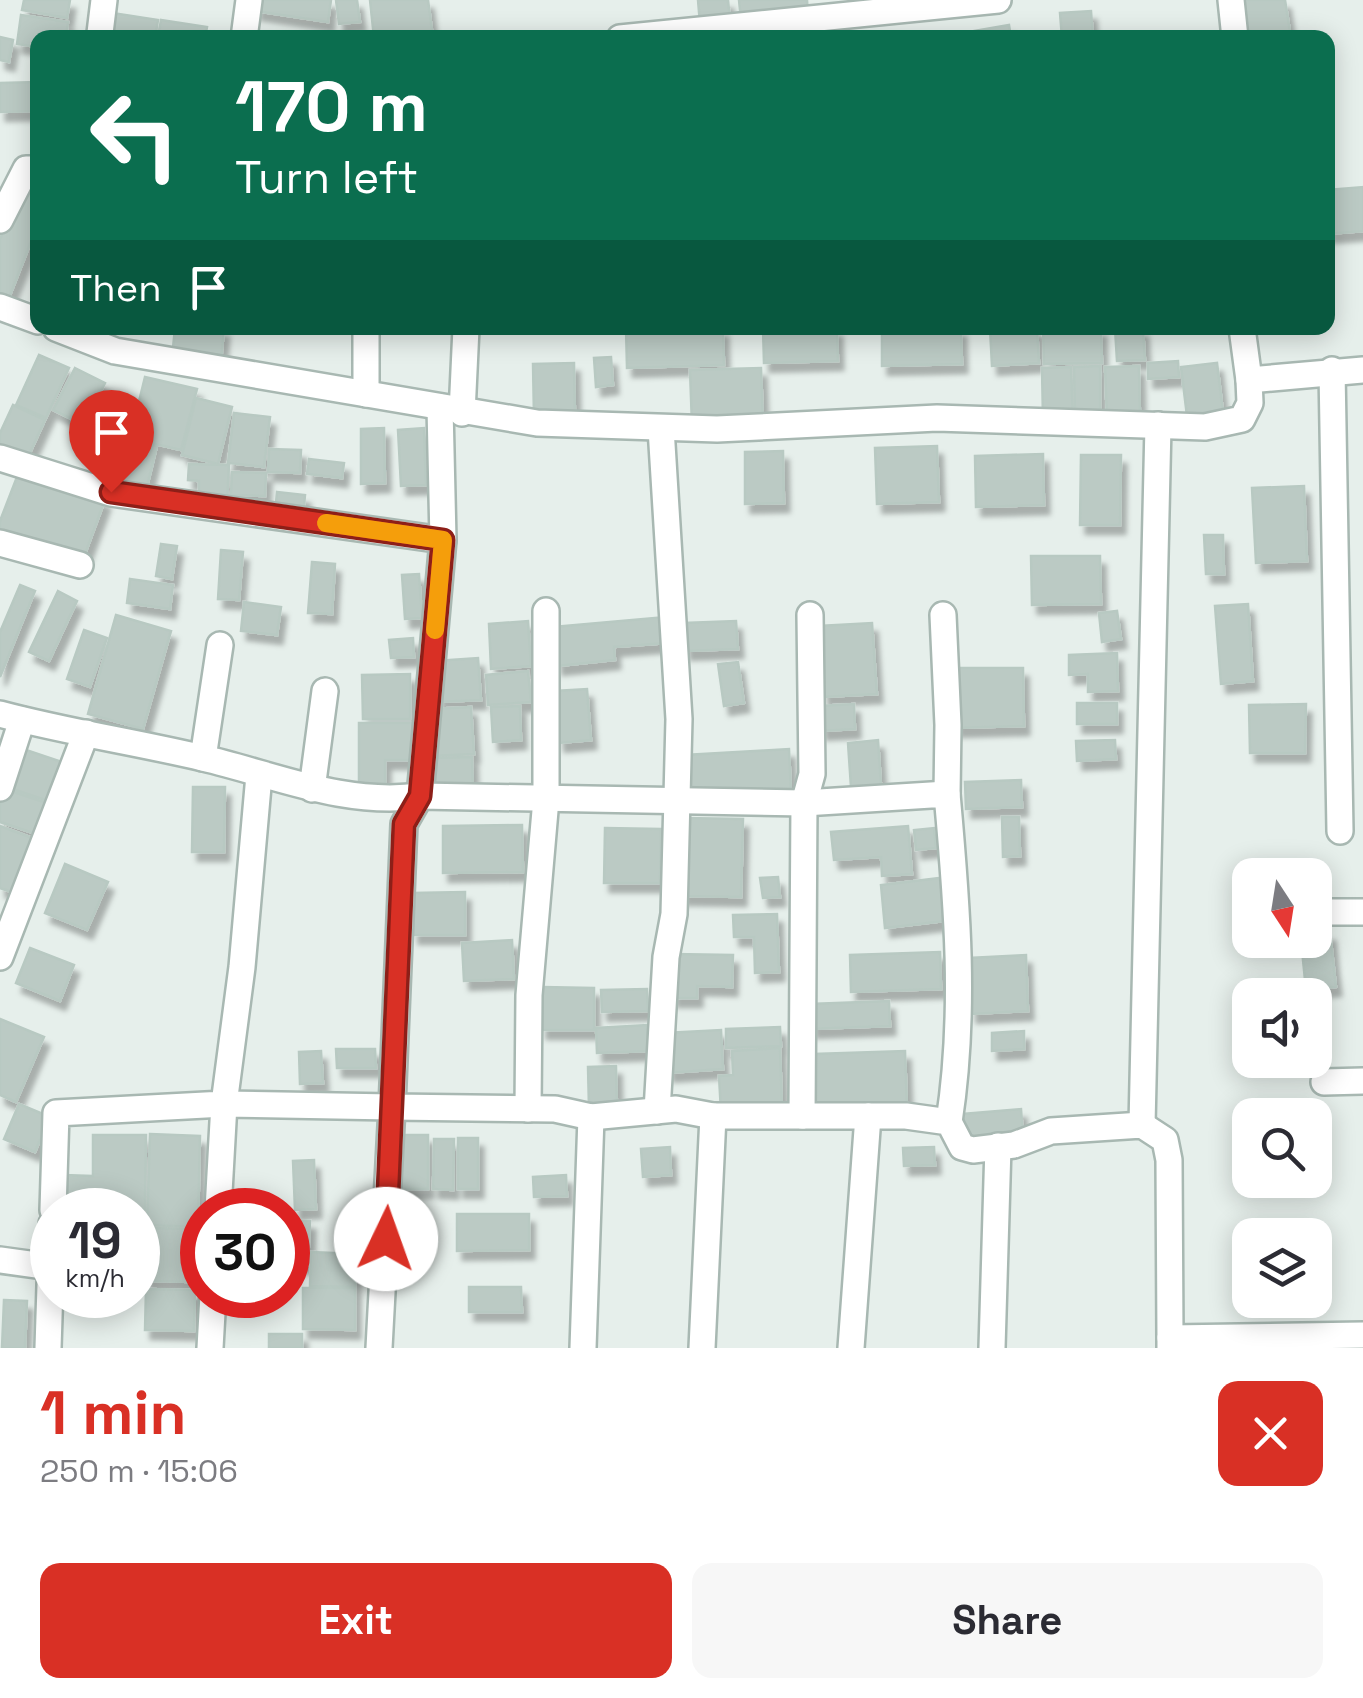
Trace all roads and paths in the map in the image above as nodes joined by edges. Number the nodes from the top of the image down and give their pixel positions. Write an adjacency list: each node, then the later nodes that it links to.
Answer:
1 (104, 0): 6 (street)
2 (249, 0): 7 (street)
3 (998, 0): 5 (street)
4 (1231, 0): 9 (street)
5 (837, 18): 8 (street)
6 (100, 30)
7 (245, 30)
8 (707, 30)
9 (1234, 30)
10 (30, 169): 11 (street)
11 (0, 220)
12 (0, 307): 13 (street)
13 (30, 317)
14 (74, 335): 21 (street)
15 (366, 335): 21 (street)
16 (465, 335): 22 (street)
17 (1243, 335): 20 (street)
18 (1332, 370): 19 (street); 20 (street); 45 (street)
19 (1363, 370)
20 (1248, 380): 23 (street)
21 (366, 394): 22 (street)
22 (451, 410): 24 (street); 26 (street)
23 (1158, 426): 24 (street); 60 (street)
24 (661, 428): 43 (street)
25 (0, 458): 26 (street)
26 (443, 540): 41 (street)
27 (0, 543): 28 (street)
28 (80, 565)
29 (546, 612): 42 (street)
30 (810, 615): 44 (street)
31 (943, 615): 40 (street)
32 (220, 645): 36 (street)
33 (325, 691): 39 (street)
34 (11, 717): 35 (street); 38 (street)
35 (86, 732): 36 (street); 48 (street)
36 (203, 758): 37 (street)
37 (259, 775): 39 (street); 51 (street)
38 (0, 788)
39 (312, 788): 41 (street)
40 (947, 794): 44 (street); 59 (street)
41 (420, 796): 42 (street); 52 (street)
42 (546, 799): 43 (street); 53 (street)
43 (676, 802): 44 (street); 54 (street)
44 (804, 802): 56 (street)
45 (1340, 831)
46 (1332, 912): 47 (street)
47 (1363, 912)
48 (0, 957)
49 (1363, 1081): 50 (street)
50 (1324, 1082)
51 (224, 1104): 52 (street); 62 (street); 63 (street)
52 (392, 1107): 53 (street); 72 (street)
53 (528, 1109): 58 (street)
54 (656, 1111): 55 (street); 58 (street)
55 (713, 1116): 56 (street); 74 (street)
56 (802, 1116): 57 (street)
57 (868, 1116): 59 (street); 75 (street)
58 (591, 1118): 73 (street)
59 (950, 1122): 61 (street)
60 (1142, 1125): 61 (street); 69 (street)
61 (998, 1146): 76 (street)
62 (54, 1188)
63 (219, 1188)
64 (0, 1260): 65 (street)
65 (30, 1264)
66 (49, 1318): 70 (street)
67 (212, 1318): 71 (street)
68 (1354, 1340): 69 (street)
69 (1170, 1343)
70 (48, 1348)
71 (210, 1348)
72 (379, 1348)
73 (584, 1348)
74 (702, 1348)
75 (851, 1348)
76 (992, 1348)

